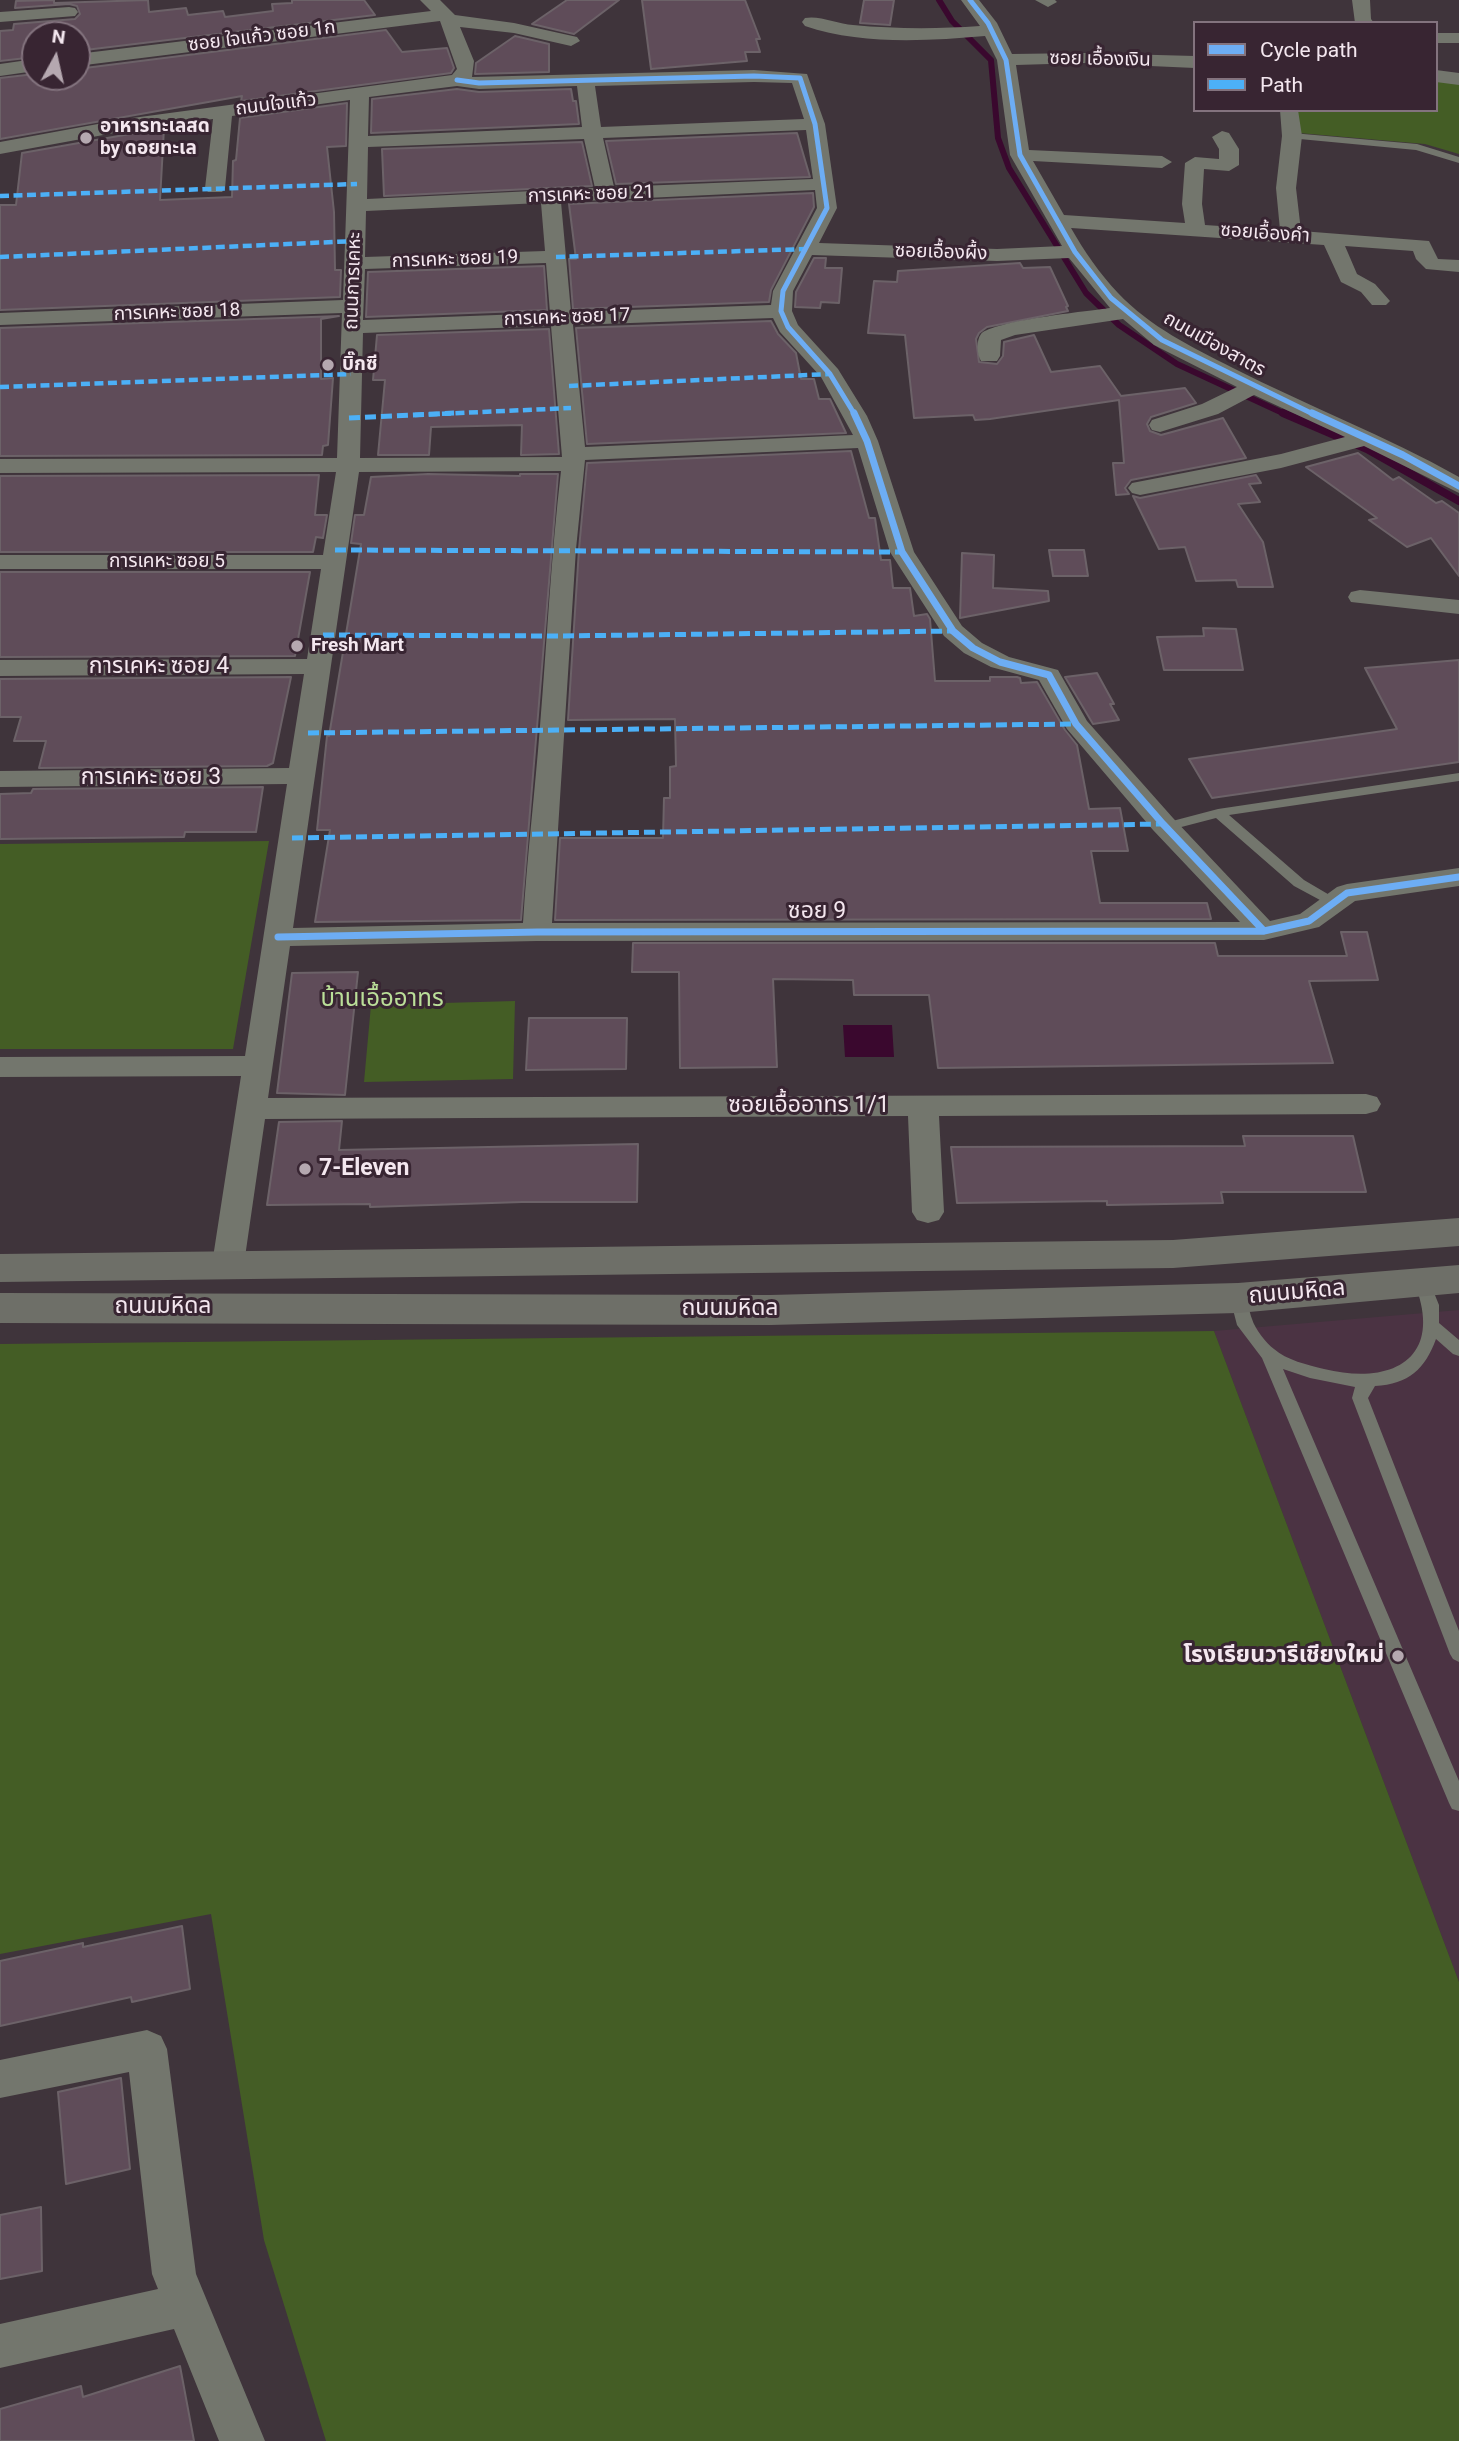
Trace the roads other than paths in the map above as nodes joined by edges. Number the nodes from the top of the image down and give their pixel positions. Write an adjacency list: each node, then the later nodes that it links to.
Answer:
1 (429, 0): 5 (street)
2 (970, 0): 9 (street, ถนนเมืองสาตร)
3 (1361, 0): 7 (street)
4 (69, 6): 6 (street)
5 (447, 17): 12 (street, ซอย ใจแก้ว ซอย 1ก); 13 (street, ซอย ใจแก้ว ซอย 1ก); 21 (street)
6 (0, 18)
7 (1363, 21)
8 (811, 22): 9 (street)
9 (986, 31): 14 (street, ถนนเมืองสาตร)
10 (1438, 38): 11 (street)
11 (1459, 38)
12 (571, 41)
13 (91, 58)
14 (1006, 60): 15 (street, ซอย เอื้องเงิน); 31 (street, ถนนเมืองสาตร)
15 (1193, 62)
16 (21, 67): 17 (street)
17 (0, 70)
18 (1438, 76): 20 (street)
19 (584, 78): 21 (street, ถนนใจแก้ว); 25 (street, ถนนใจแก้ว); 26 (street)
20 (1459, 79)
21 (457, 80): 22 (street, ถนนใจแก้ว)
22 (360, 95): 23 (street, ถนนใจแก้ว); 29 (street, ถนนการเคหะ)
23 (223, 111): 30 (street, ถนนใจแก้ว); 35 (street)
24 (1289, 112): 27 (street)
25 (814, 124): 26 (street); 34 (street)
26 (592, 132): 29 (street); 36 (street)
27 (1292, 136): 32 (lane); 41 (street)
28 (1222, 137): 40 (street)
29 (359, 142): 38 (street, ถนนการเคหะ)
30 (1, 153)
31 (1020, 155): 33 (street); 39 (street, ถนนเมืองสาตร)
32 (1459, 160)
33 (1162, 162)
34 (825, 184): 36 (street, การเคหะ ซอย 21); 43 (street)
35 (215, 188)
36 (607, 194): 37 (street, การเคหะ ซอย 21)
37 (550, 196): 38 (street, การเคหะ ซอย 21); 45 (street)
38 (357, 205): 46 (street, ถนนการเคหะ)
39 (1059, 221): 40 (street, ซอยเอื้องคำ); 44 (street, ถนนเมืองสาตร)
40 (1196, 229): 41 (street, ซอยเอื้องคำ)
41 (1291, 236): 42 (street, ซอยเอื้องคำ)
42 (1331, 239): 47 (street, ซอยเอื้องคำ); 48 (street)
43 (807, 249): 44 (street, ซอยเอื้องผื้ง); 49 (street)
44 (1062, 253): 50 (street, ถนนเมืองสาตร)
45 (556, 257): 46 (street, การเคหะ ซอย 19); 52 (street)
46 (355, 263): 51 (street, ถนนการเคหะ)
47 (1459, 266)
48 (1379, 302)
49 (781, 311): 52 (street, การเคหะ ซอย 17); 57 (street)
50 (1121, 313): 54 (street); 55 (street, ถนนเมืองสาตร)
51 (353, 316): 52 (street, การเคหะ ซอย 17); 53 (street, การเคหะ ซอย 18); 61 (street, ถนนการเคหะ)
52 (562, 318): 59 (street)
53 (0, 319)
54 (989, 356)
55 (1251, 389): 56 (street); 58 (street, ถนนเมืองสาตร)
56 (1160, 425)
57 (867, 441): 59 (street); 74 (street)
58 (1354, 442): 62 (street, ถนนเมืองสาตร); 63 (street)
59 (573, 459): 61 (street); 78 (street)
60 (0, 466): 61 (street)
61 (348, 467): 65 (street, ถนนการเคหะ)
62 (1459, 486)
63 (1140, 488)
64 (0, 562): 65 (street, การเคหะ ซอย 5)
65 (333, 562): 68 (street, ถนนการเคหะ)
66 (1360, 597): 67 (street)
67 (1459, 607)
68 (318, 666): 69 (street, การเคหะ ซอย 4); 70 (street, ถนนการเคหะ)
69 (0, 668)
70 (302, 776): 72 (street, การเคหะ ซอย 3); 79 (street, ถนนการเคหะ)
71 (1459, 778): 73 (lane)
72 (0, 779)
73 (1219, 813): 74 (lane); 76 (lane)
74 (1166, 827): 77 (street)
75 (1459, 877): 76 (street)
76 (1340, 898): 77 (street, ซอย 9)
77 (1264, 930): 78 (street, ซอย 9)
78 (537, 932): 79 (street, ซอย 9)
79 (278, 937): 80 (street, ถนนการเคหะ)
80 (258, 1066): 81 (street); 84 (street, ถนนการเคหะ)
81 (9, 1067)
82 (1366, 1104): 83 (street, ซอยเอื้ออาทร 1/1)
83 (923, 1106): 84 (street, ซอยเอื้ออาทร 1/1); 85 (street)
84 (252, 1109): 87 (street, ถนนการเคหะ)
85 (928, 1212)
86 (1459, 1232): 87 (main road, ถนนมหิดล)
87 (229, 1264): 88 (main road, ถนนมหิดล)
88 (0, 1268)
89 (1440, 1281): 90 (main road, ถนนมหิดล); 92 (lane)
90 (1238, 1298): 91 (main road, ถนนมหิดล); 94 (lane)
91 (0, 1308)
92 (1430, 1324): 93 (lane); 95 (lane)
93 (1459, 1350)
94 (1269, 1354): 95 (lane); 97 (lane)
95 (1370, 1381): 96 (lane)
96 (1459, 1654)
97 (1459, 1803)
98 (0, 2079): 99 (street)
99 (188, 2304): 100 (street); 101 (street)
100 (0, 2346)
101 (242, 2441)

